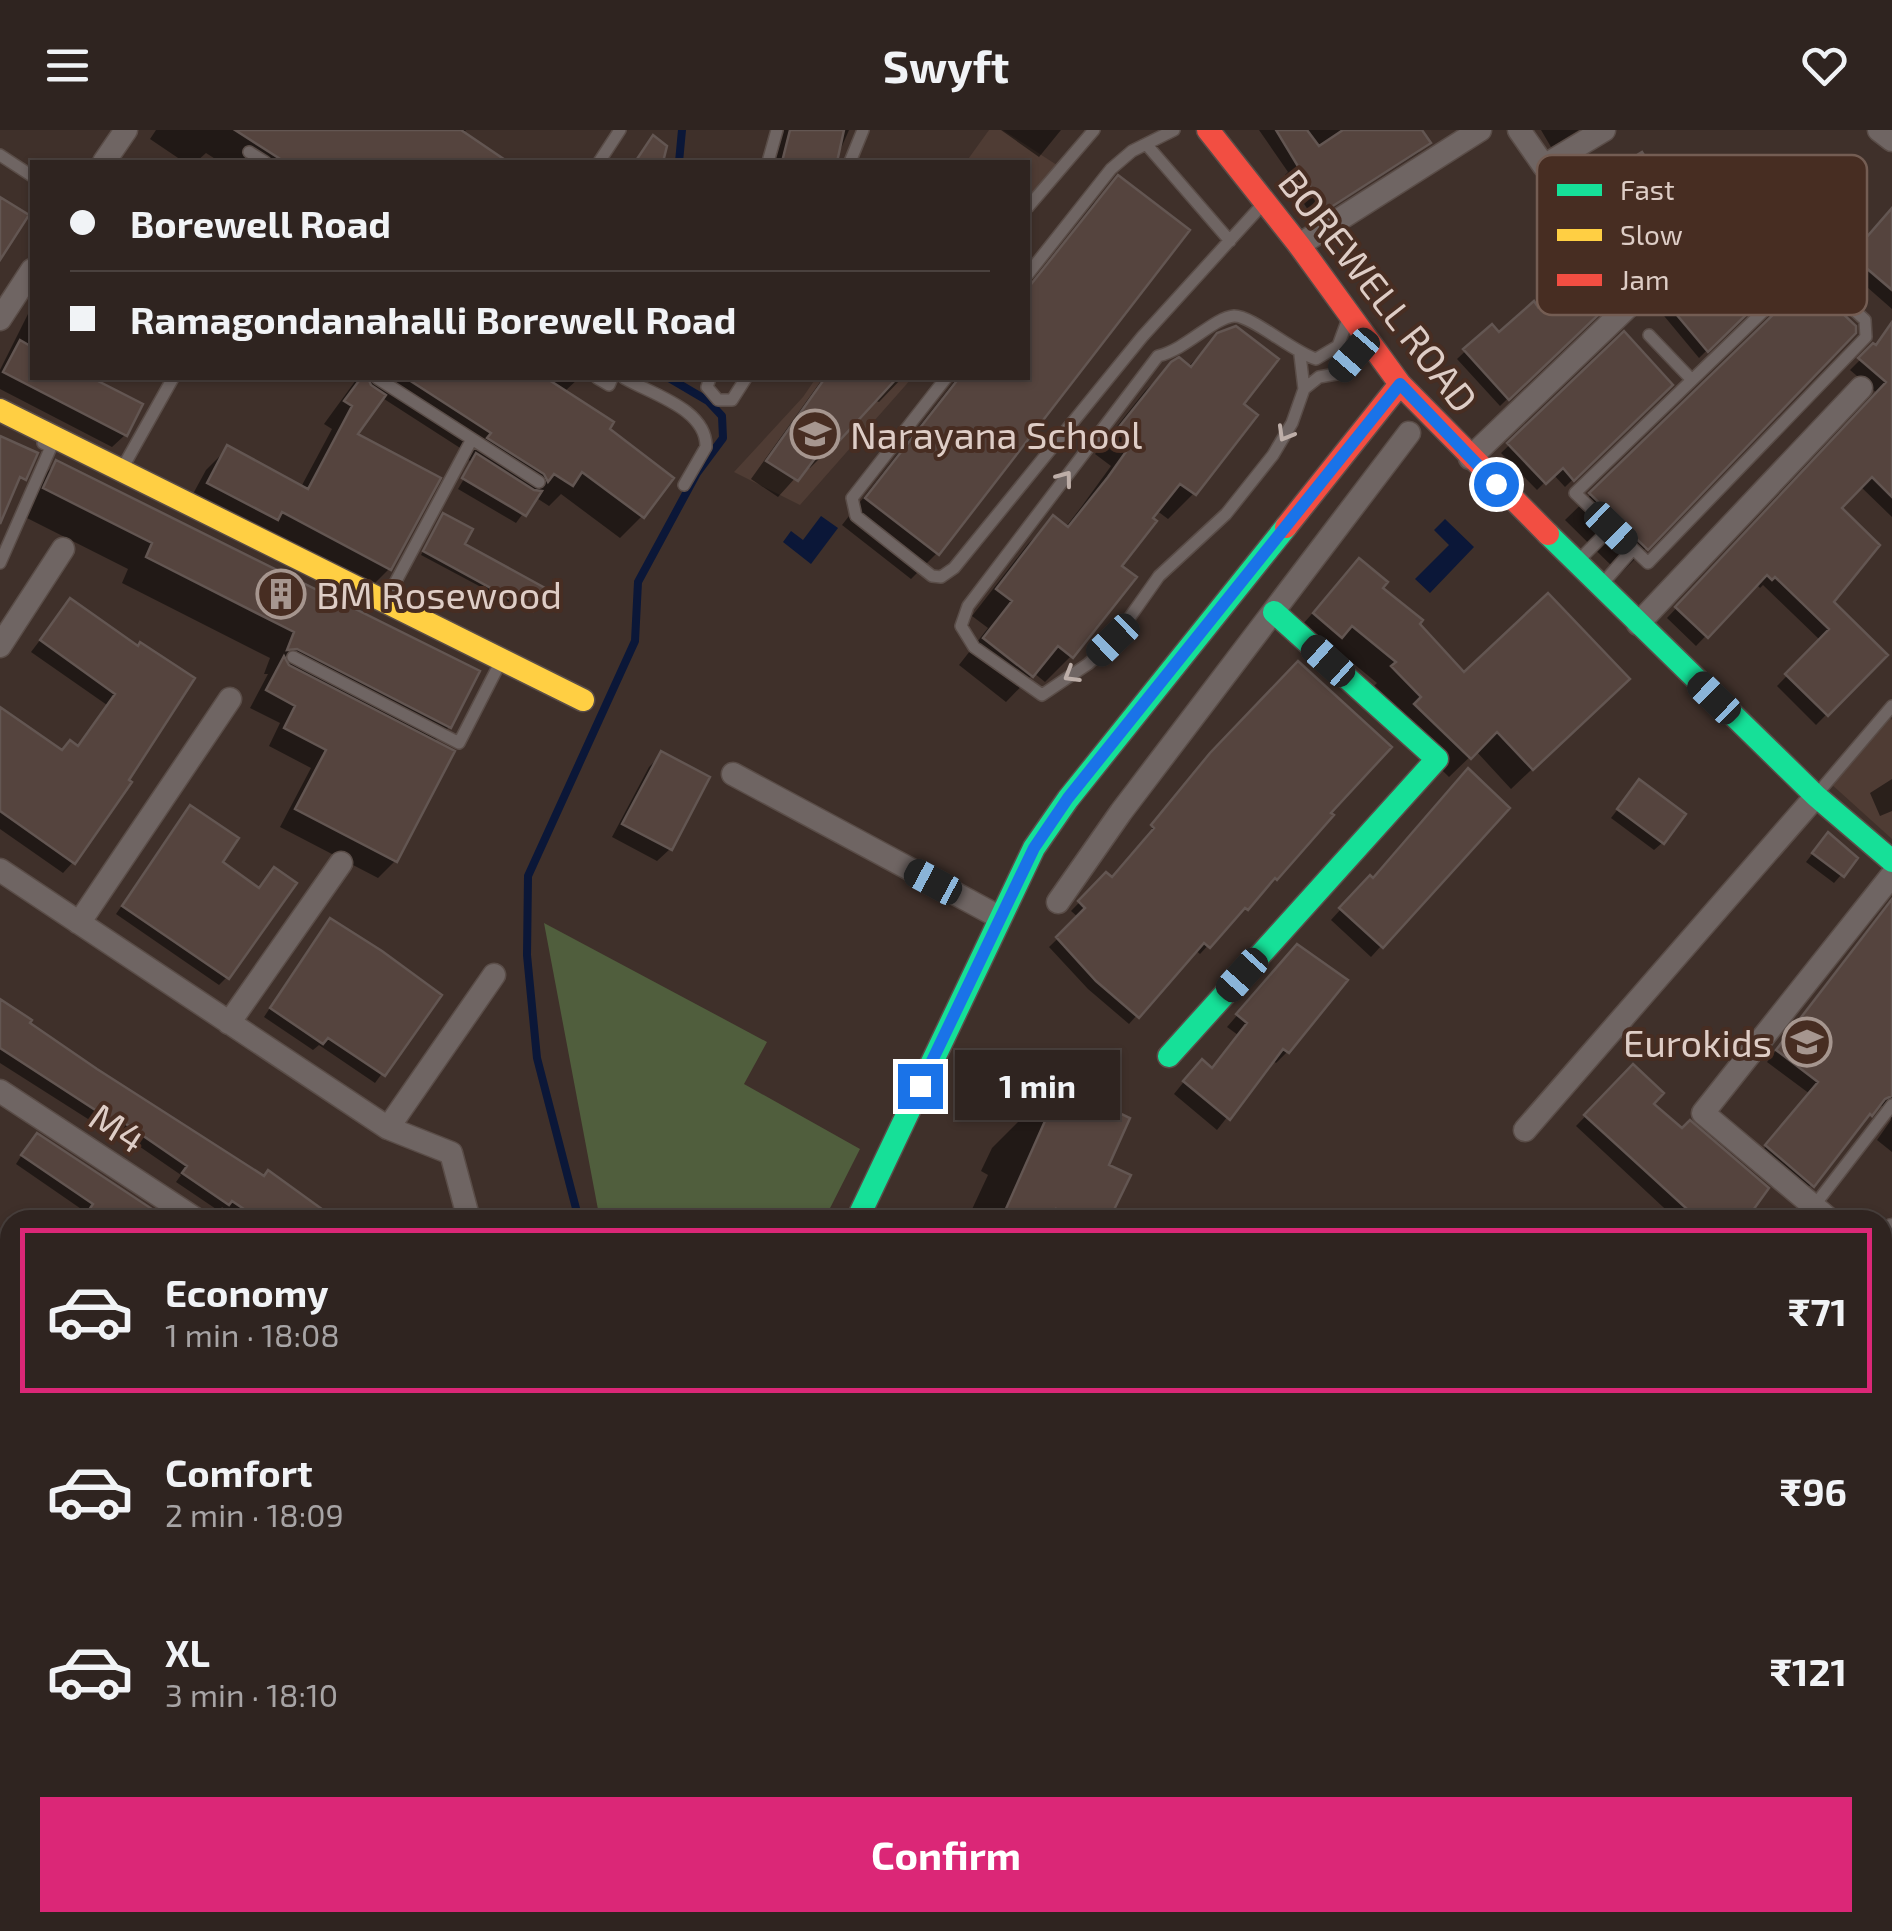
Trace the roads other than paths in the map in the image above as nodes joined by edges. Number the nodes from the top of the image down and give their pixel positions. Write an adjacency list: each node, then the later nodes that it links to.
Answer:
1 (126, 130): 18 (street)
2 (620, 130): 20 (lane)
3 (777, 130): 21 (lane)
4 (864, 130): 22 (lane)
5 (1094, 130): 25 (lane)
6 (1174, 130): 13 (lane)
7 (1208, 130): 24 (street, BOREWELL ROAD)
8 (1480, 130): 27 (street)
9 (1519, 130): 17 (street)
10 (1604, 130): 16 (street)
11 (1879, 130): 12 (street)
12 (1892, 140)
13 (1146, 144): 26 (lane); 28 (lane)
14 (249, 152): 19 (lane)
15 (0, 155): 23 (lane)
16 (1562, 155)
17 (1537, 156)
18 (105, 160)
19 (262, 160)
20 (601, 160)
21 (769, 160)
22 (851, 160)
23 (30, 175)
24 (1265, 202): 26 (lane); 27 (street, BOREWELL ROAD)
25 (1030, 206)
26 (1230, 241): 43 (lane)
27 (1298, 245): 33 (street, BOREWELL ROAD)
28 (1030, 271)
29 (30, 273): 34 (street)
30 (1619, 315): 52 (street)
31 (1759, 315): 44 (lane)
32 (1860, 315): 58 (lane)
33 (1349, 318): 36 (street, BOREWELL ROAD); 37 (lane)
34 (0, 319)
35 (1649, 335): 44 (lane)
36 (1372, 348): 45 (street, BOREWELL ROAD); 47 (lane)
37 (1300, 355): 47 (lane); 47 (lane, one-way to 37)
38 (172, 380): 53 (lane)
39 (381, 380): 51 (lane)
40 (628, 380): 55 (lane)
41 (709, 380): 42 (lane)
42 (745, 380)
43 (944, 380)
44 (1692, 380): 56 (lane)
45 (1400, 384): 48 (street, BOREWELL ROAD); 78 (street)
46 (1861, 388): 64 (street)
47 (1304, 389)
48 (1426, 410): 50 (lane); 52 (street, BOREWELL ROAD)
49 (3, 412): 53 (street); 59 (lane)
50 (1409, 433): 63 (street)
51 (472, 438): 54 (lane); 62 (lane)
52 (1470, 458): 60 (street, BOREWELL ROAD)
53 (121, 471): 62 (street)
54 (538, 482)
55 (684, 485)
56 (1611, 528): 58 (lane); 60 (lane)
57 (62, 549): 65 (street)
58 (1634, 549): 61 (lane)
59 (0, 563)
60 (1576, 563): 61 (street, BOREWELL ROAD)
61 (1600, 586): 64 (street, BOREWELL ROAD)
62 (386, 601): 67 (street)
63 (1274, 612): 77 (street); 82 (street)
64 (1638, 624): 72 (street, BOREWELL ROAD)
65 (0, 646)
66 (293, 657): 67 (lane)
67 (502, 659): 69 (street)
68 (230, 699): 79 (street)
69 (583, 700)
70 (1892, 706): 72 (lane)
71 (733, 774): 78 (street)
72 (1816, 796): 73 (street, BOREWELL ROAD); 86 (street)
73 (1892, 860)
74 (341, 863): 81 (street)
75 (0, 870): 79 (street)
76 (1892, 875): 90 (street)
77 (1058, 902)
78 (999, 918): 89 (street)
79 (79, 924): 81 (street)
80 (494, 975): 85 (street)
81 (229, 1023): 85 (street)
82 (1169, 1056)
83 (0, 1091): 87 (street, M4)
84 (1892, 1105): 91 (lane)
85 (388, 1128): 88 (street)
86 (1525, 1130)
87 (182, 1210)
88 (465, 1210)
89 (862, 1210)
90 (1818, 1210)
91 (1824, 1210)

